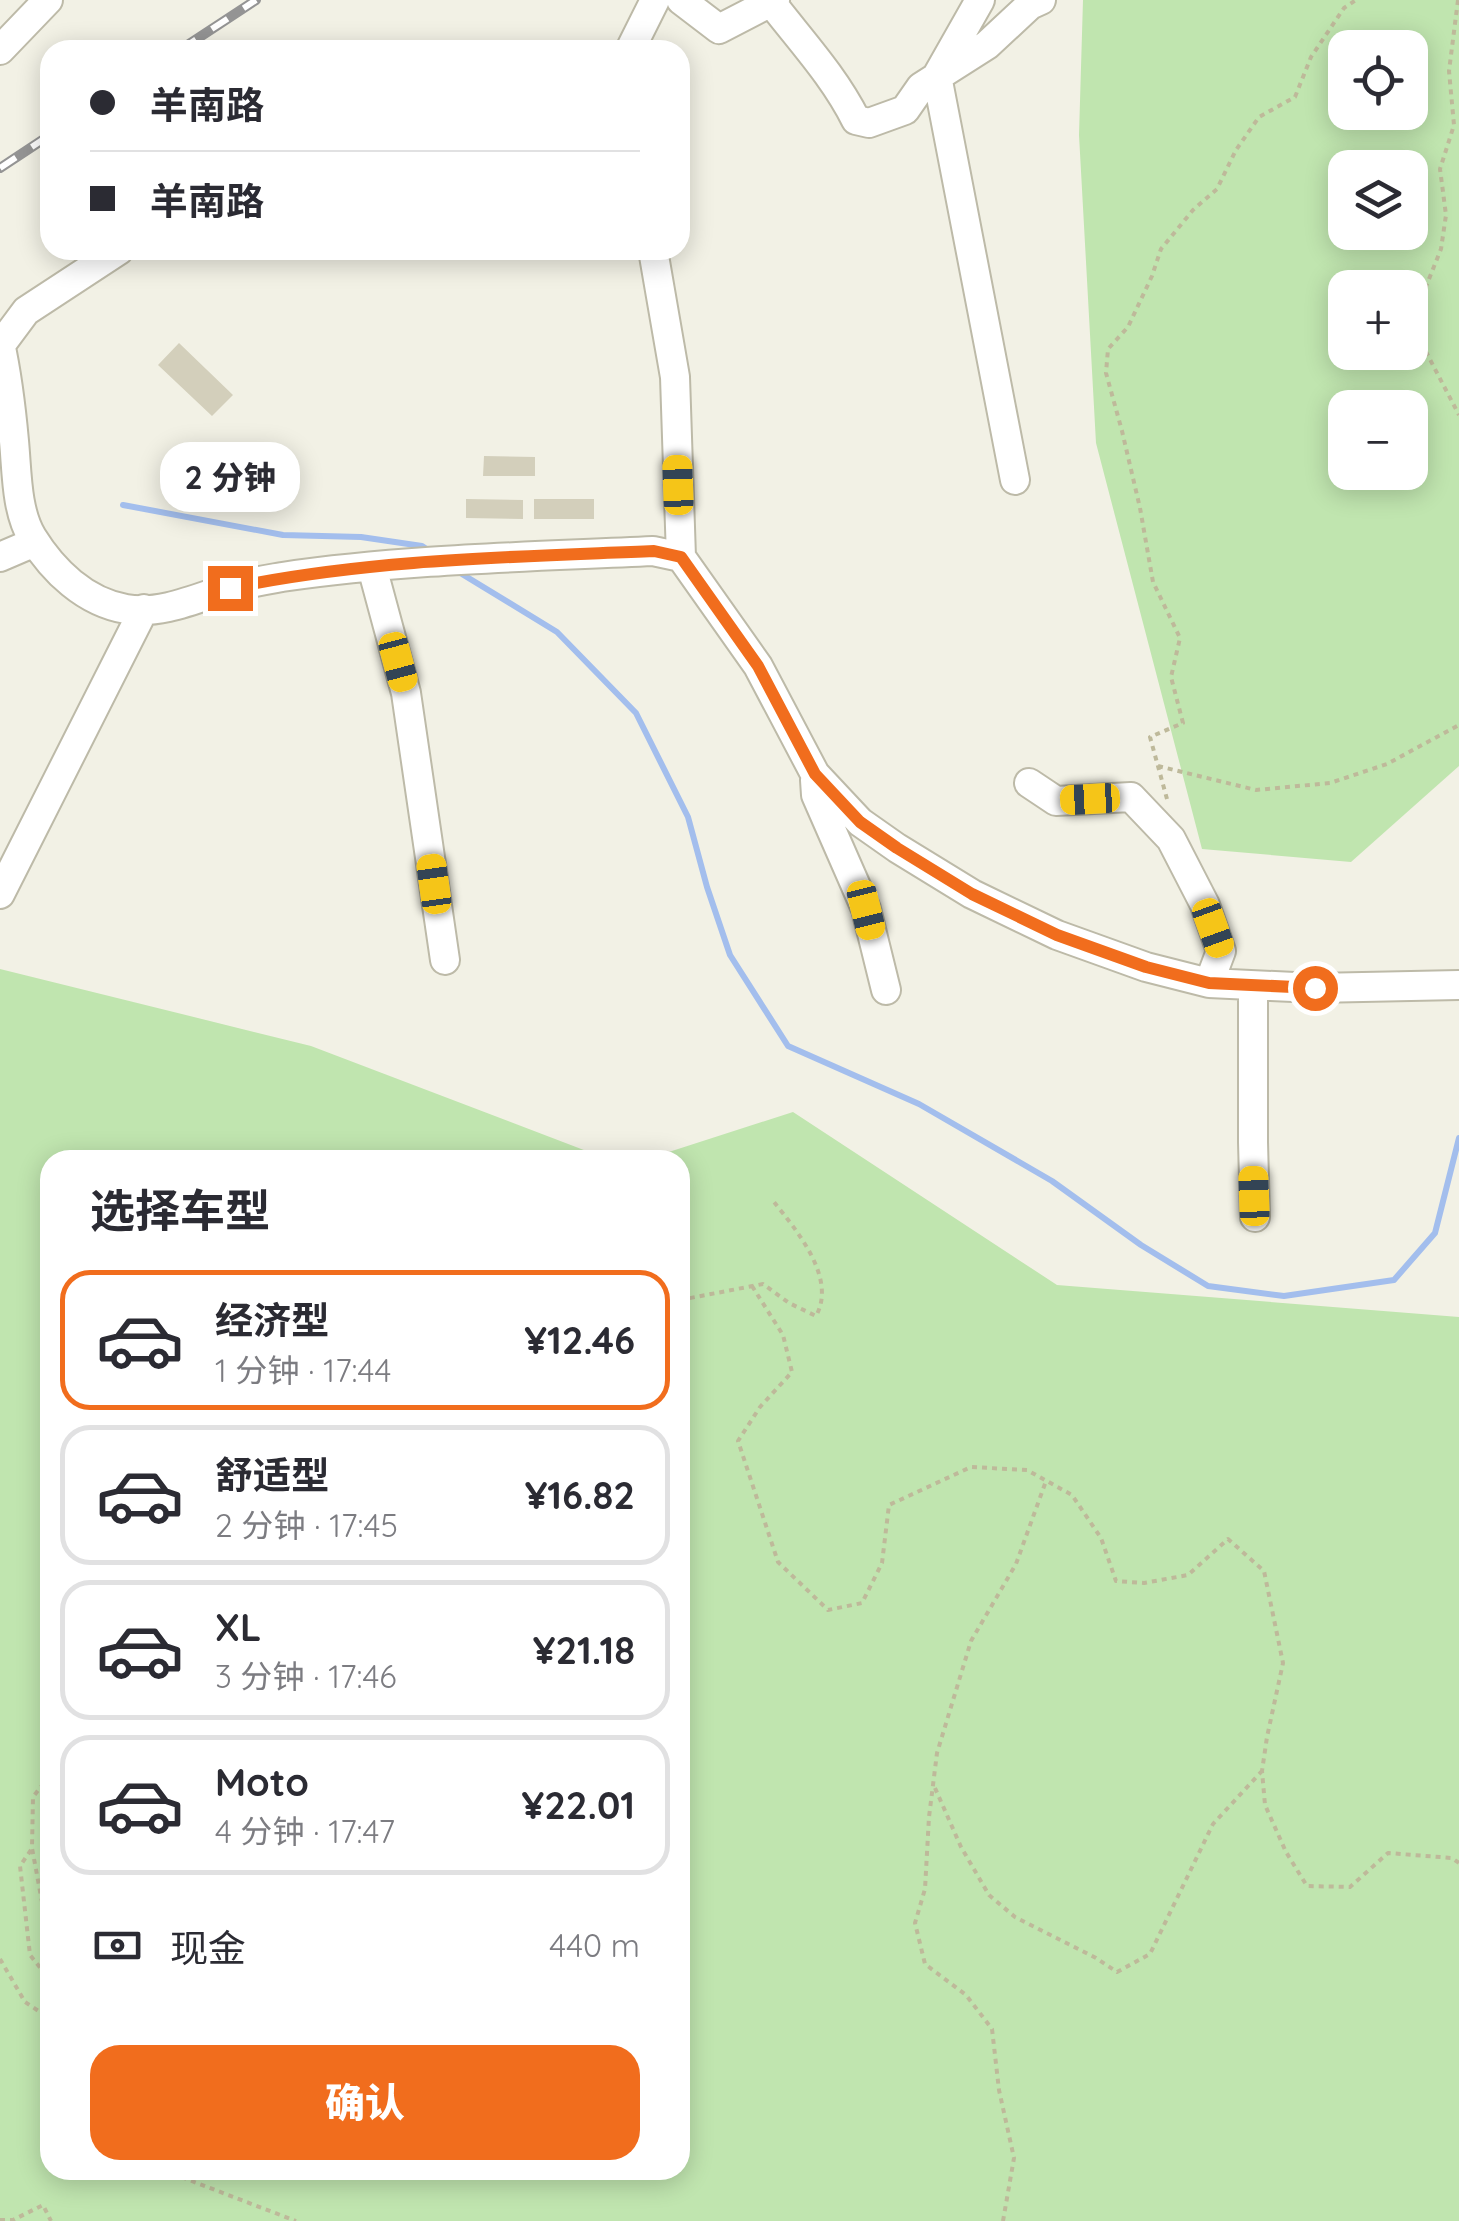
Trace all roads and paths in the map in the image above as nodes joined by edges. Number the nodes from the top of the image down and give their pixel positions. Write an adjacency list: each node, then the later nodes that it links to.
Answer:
1 (48, 0): 10 (street)
2 (655, 0): 9 (street)
3 (681, 0): 8 (street)
4 (980, 0): 11 (street)
5 (1040, 0): 11 (street)
6 (1356, 0): 23 (path)
7 (1458, 0): 15 (path)
8 (773, 1): 11 (street)
9 (635, 40)
10 (0, 50)
11 (937, 76): 16 (street)
12 (104, 260): 14 (street)
13 (654, 260): 19 (street)
14 (0, 345): 17 (street)
15 (1459, 414)
16 (1015, 480)
17 (35, 542): 18 (street); 21 (street)
18 (0, 556)
19 (681, 557): 20 (street); 24 (street)
20 (372, 566): 21 (street); 28 (street)
21 (144, 609): 27 (street)
22 (1459, 725): 23 (path)
23 (1158, 766): 26 (path)
24 (815, 774): 29 (street); 32 (street)
25 (1030, 783): 26 (street)
26 (1171, 839): 29 (street)
27 (0, 894)
28 (445, 960)
29 (1209, 983): 31 (street)
30 (1459, 985): 31 (street)
31 (1253, 986): 34 (street)
32 (886, 990)
33 (774, 1202): 35 (path)
34 (1255, 1217)
35 (752, 1286): 36 (path); 37 (path)
36 (690, 1298)
37 (1046, 1481): 38 (path); 39 (path)
38 (1262, 1771): 39 (path); 42 (path)
39 (933, 1784): 52 (path)
40 (40, 1788): 41 (path)
41 (32, 1848): 43 (path); 45 (path)
42 (1459, 1863)
43 (40, 1891)
44 (0, 1959): 46 (path)
45 (40, 1968)
46 (40, 2012)
47 (190, 2180): 51 (path)
48 (0, 2220): 49 (path)
49 (13, 2220): 50 (path)
50 (51, 2221)
51 (296, 2221)
52 (1003, 2221)

